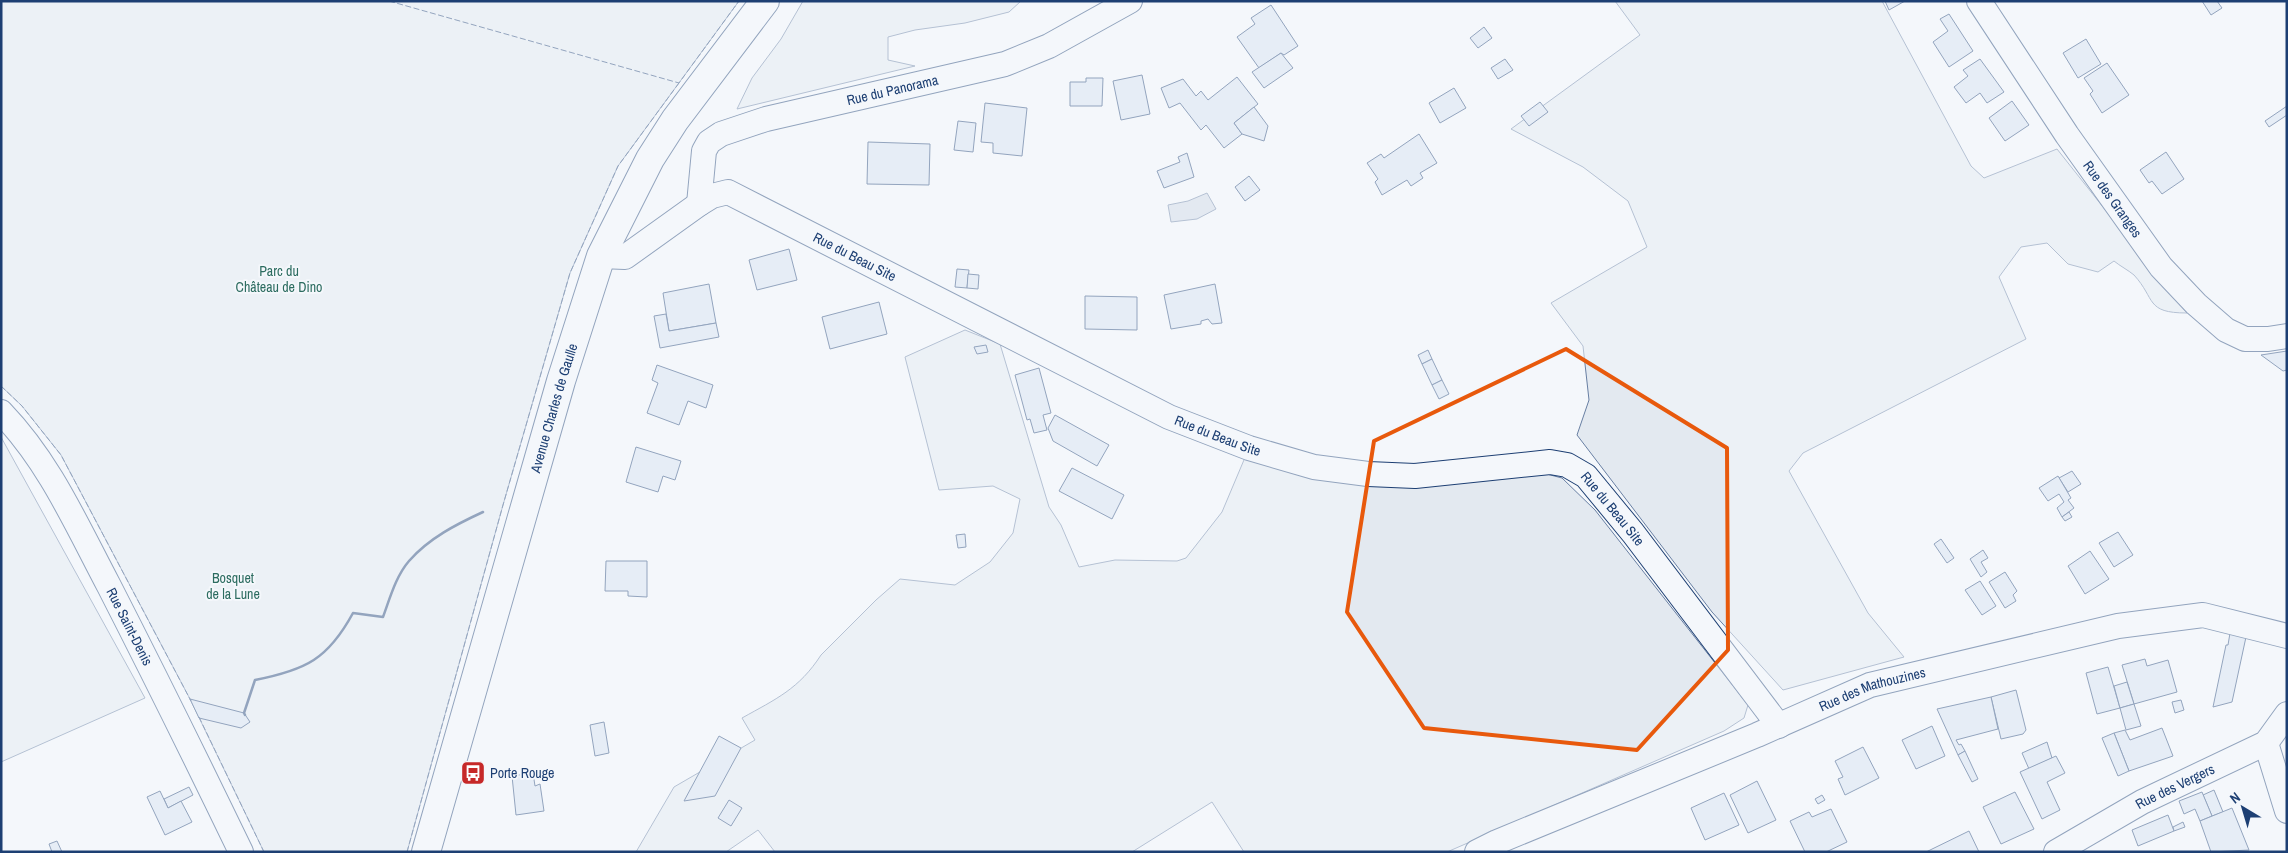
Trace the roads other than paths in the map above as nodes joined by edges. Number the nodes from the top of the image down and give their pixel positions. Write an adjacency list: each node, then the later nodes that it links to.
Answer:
1 (766, 1): 5 (main road, Avenue Charles de Gaulle)
2 (1130, 1): 4 (street, Rue du Panorama)
3 (1979, 1): 6 (street, Rue des Granges)
4 (699, 204): 5 (street, Rue du Beau Site); 10 (street, Rue du Beau Site)
5 (601, 256): 14 (main road, Avenue Charles de Gaulle)
6 (2287, 336)
7 (1, 412): 13 (street, Rue Saint-Denis)
8 (2287, 636): 10 (street, Rue des Mathouzines)
9 (2287, 714): 11 (street, Rue des Vergers)
10 (1778, 726): 15 (street, Rue des Mathouzines)
11 (2266, 744): 12 (street); 16 (street, Rue des Vergers)
12 (2287, 812)
13 (241, 852)
14 (426, 852)
15 (1477, 852)
16 (2056, 852)

